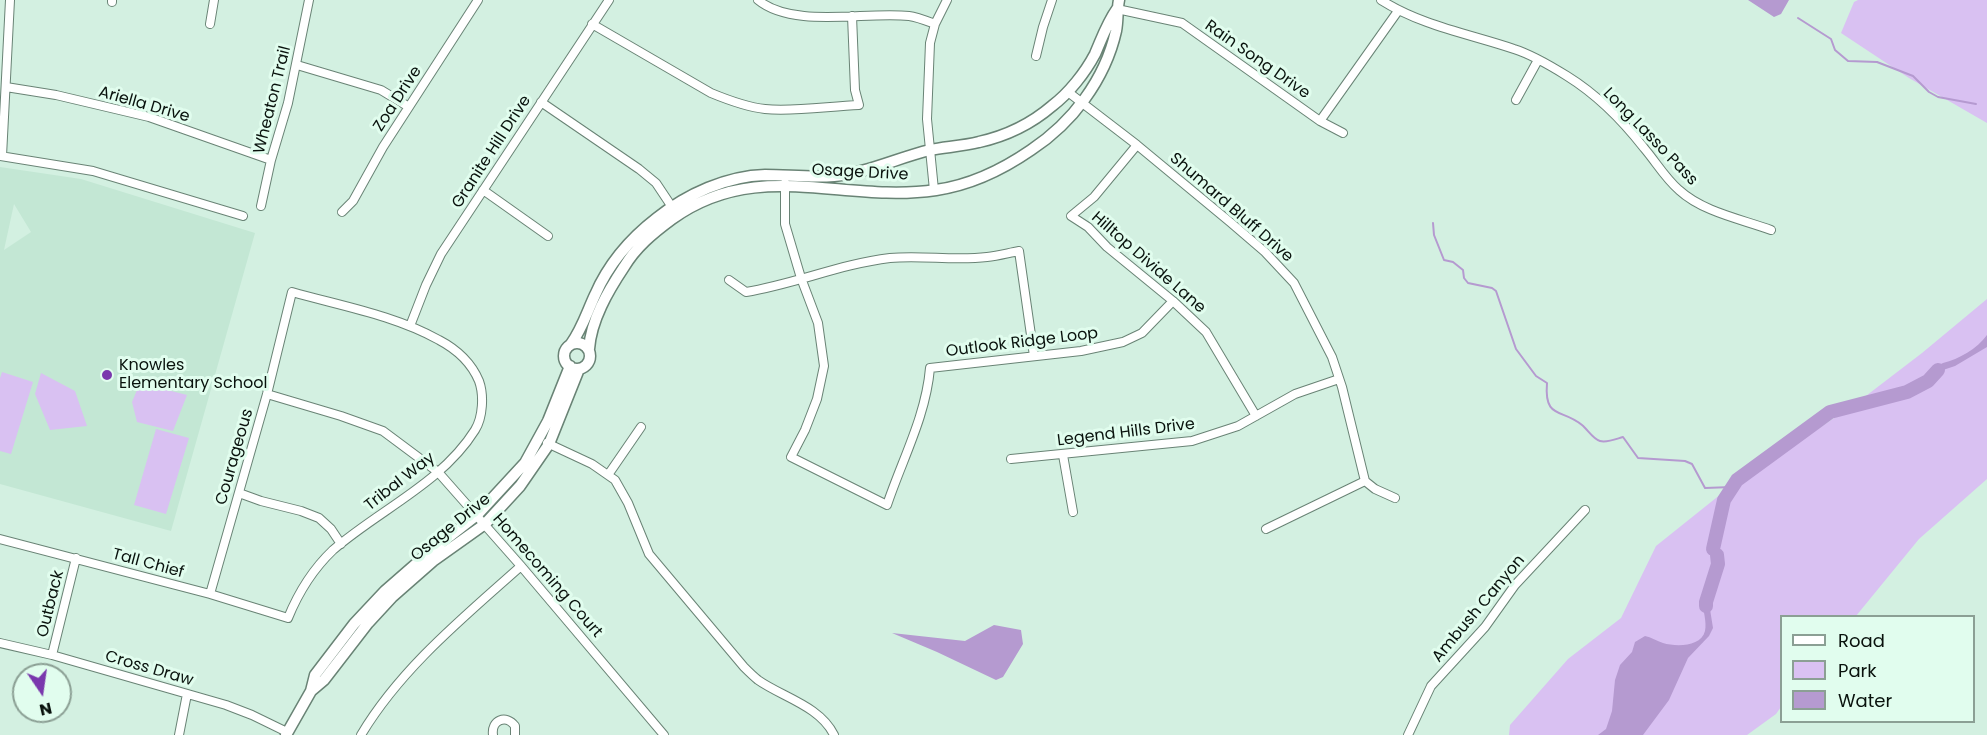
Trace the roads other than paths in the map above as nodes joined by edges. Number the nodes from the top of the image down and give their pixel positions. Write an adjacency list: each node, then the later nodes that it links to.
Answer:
1 (9, 0): 19 (street)
2 (214, 0): 13 (street)
3 (309, 0): 18 (street, Wheaton Trail)
4 (478, 0): 24 (street, Zoa Drive)
5 (609, 0): 14 (street, Granite Hill Drive)
6 (758, 0): 12 (street)
7 (947, 0): 15 (street)
8 (1052, 0): 16 (street)
9 (1382, 0): 11 (street, Long Lasso Pass)
10 (1118, 4): 20 (street, Osage Drive); 23 (street, Osage Drive); 25 (street, Rain Song Drive)
11 (1398, 11): 17 (street, Long Lasso Pass); 25 (street)
12 (852, 16): 14 (street); 15 (street)
13 (210, 24)
14 (592, 24): 22 (street, Granite Hill Drive)
15 (935, 24): 28 (street)
16 (1036, 56)
17 (1538, 60): 21 (street); 38 (street, Long Lasso Pass)
18 (297, 65): 24 (street); 30 (street, Wheaton Trail)
19 (6, 87): 29 (street); 30 (street, Ariella Drive)
20 (1068, 92): 23 (street, Shumard Bluff Drive); 28 (street, Osage Drive)
21 (1516, 100)
22 (541, 102): 32 (street, Granite Hill Drive); 35 (street)
23 (1082, 104): 27 (street, Shumard Bluff Drive); 33 (street, Osage Drive)
24 (409, 107): 36 (street, Zoa Drive)
25 (1320, 121): 26 (street, Rain Song Drive)
26 (1343, 134)
27 (1137, 145): 43 (street, Hilltop Divide Lane); 49 (street, Shumard Bluff Drive)
28 (930, 150): 31 (street, Osage Drive); 33 (street)
29 (1, 156): 37 (street)
30 (271, 160): 34 (street, Wheaton Trail)
31 (785, 180): 33 (street, Osage Drive); 35 (street, Osage Drive); 40 (street)
32 (483, 190): 39 (street); 44 (street, Granite Hill Drive)
33 (934, 190)
34 (261, 206)
35 (675, 211): 45 (street, Osage Drive); 46 (street, Osage Drive)
36 (342, 212)
37 (243, 216)
38 (1771, 230)
39 (548, 236)
40 (801, 278): 41 (street); 47 (street); 47 (street, Outlook Ridge Loop)
41 (729, 280)
42 (292, 292): 44 (street, Tribal Way); 50 (street, Courageous)
43 (1173, 301): 47 (street, Outlook Ridge Loop); 51 (street, Hilltop Divide Lane)
44 (410, 326): 56 (street, Tribal Way)
45 (571, 344): 46 (street); 48 (street)
46 (589, 349): 48 (street)
47 (1034, 356)
48 (575, 368): 53 (street, Osage Drive)
49 (1339, 379): 51 (street, Legend Hills Drive); 58 (street, Shumard Bluff Drive)
50 (267, 394): 56 (street, Homecoming Court); 59 (street, Courageous)
51 (1256, 416): 54 (street, Legend Hills Drive)
52 (641, 427): 57 (street)
53 (544, 442): 57 (street); 63 (street, Osage Drive)
54 (1063, 454): 55 (street, Legend Hills Drive); 62 (street)
55 (1011, 459)
56 (438, 472): 63 (street, Homecoming Court); 66 (street, Tribal Way)
57 (608, 475): 80 (street)
58 (1365, 481): 60 (street); 64 (street)
59 (239, 493): 66 (street); 69 (street, Courageous)
60 (1395, 498)
61 (1585, 510): 81 (street, Ambush Canyon)
62 (1073, 512)
63 (481, 520): 68 (street, Homecoming Court); 74 (street, Osage Drive)
64 (1266, 529)
65 (0, 538): 67 (street, Tall Chief)
66 (341, 544): 70 (street, Tribal Way)
67 (76, 558): 69 (street, Tall Chief); 72 (street, Outback)
68 (521, 566): 76 (street); 79 (street, Homecoming Court)
69 (210, 594): 70 (street, Tall Chief)
70 (288, 618)
71 (0, 643): 72 (street, Cross Draw)
72 (52, 655): 73 (street, Cross Draw)
73 (187, 694): 74 (street, Cross Draw); 75 (street)
74 (287, 734)
75 (179, 735)
76 (361, 735)
77 (493, 735): 78 (street)
78 (515, 735)
79 (665, 735)
80 (834, 735)
81 (1408, 735)

